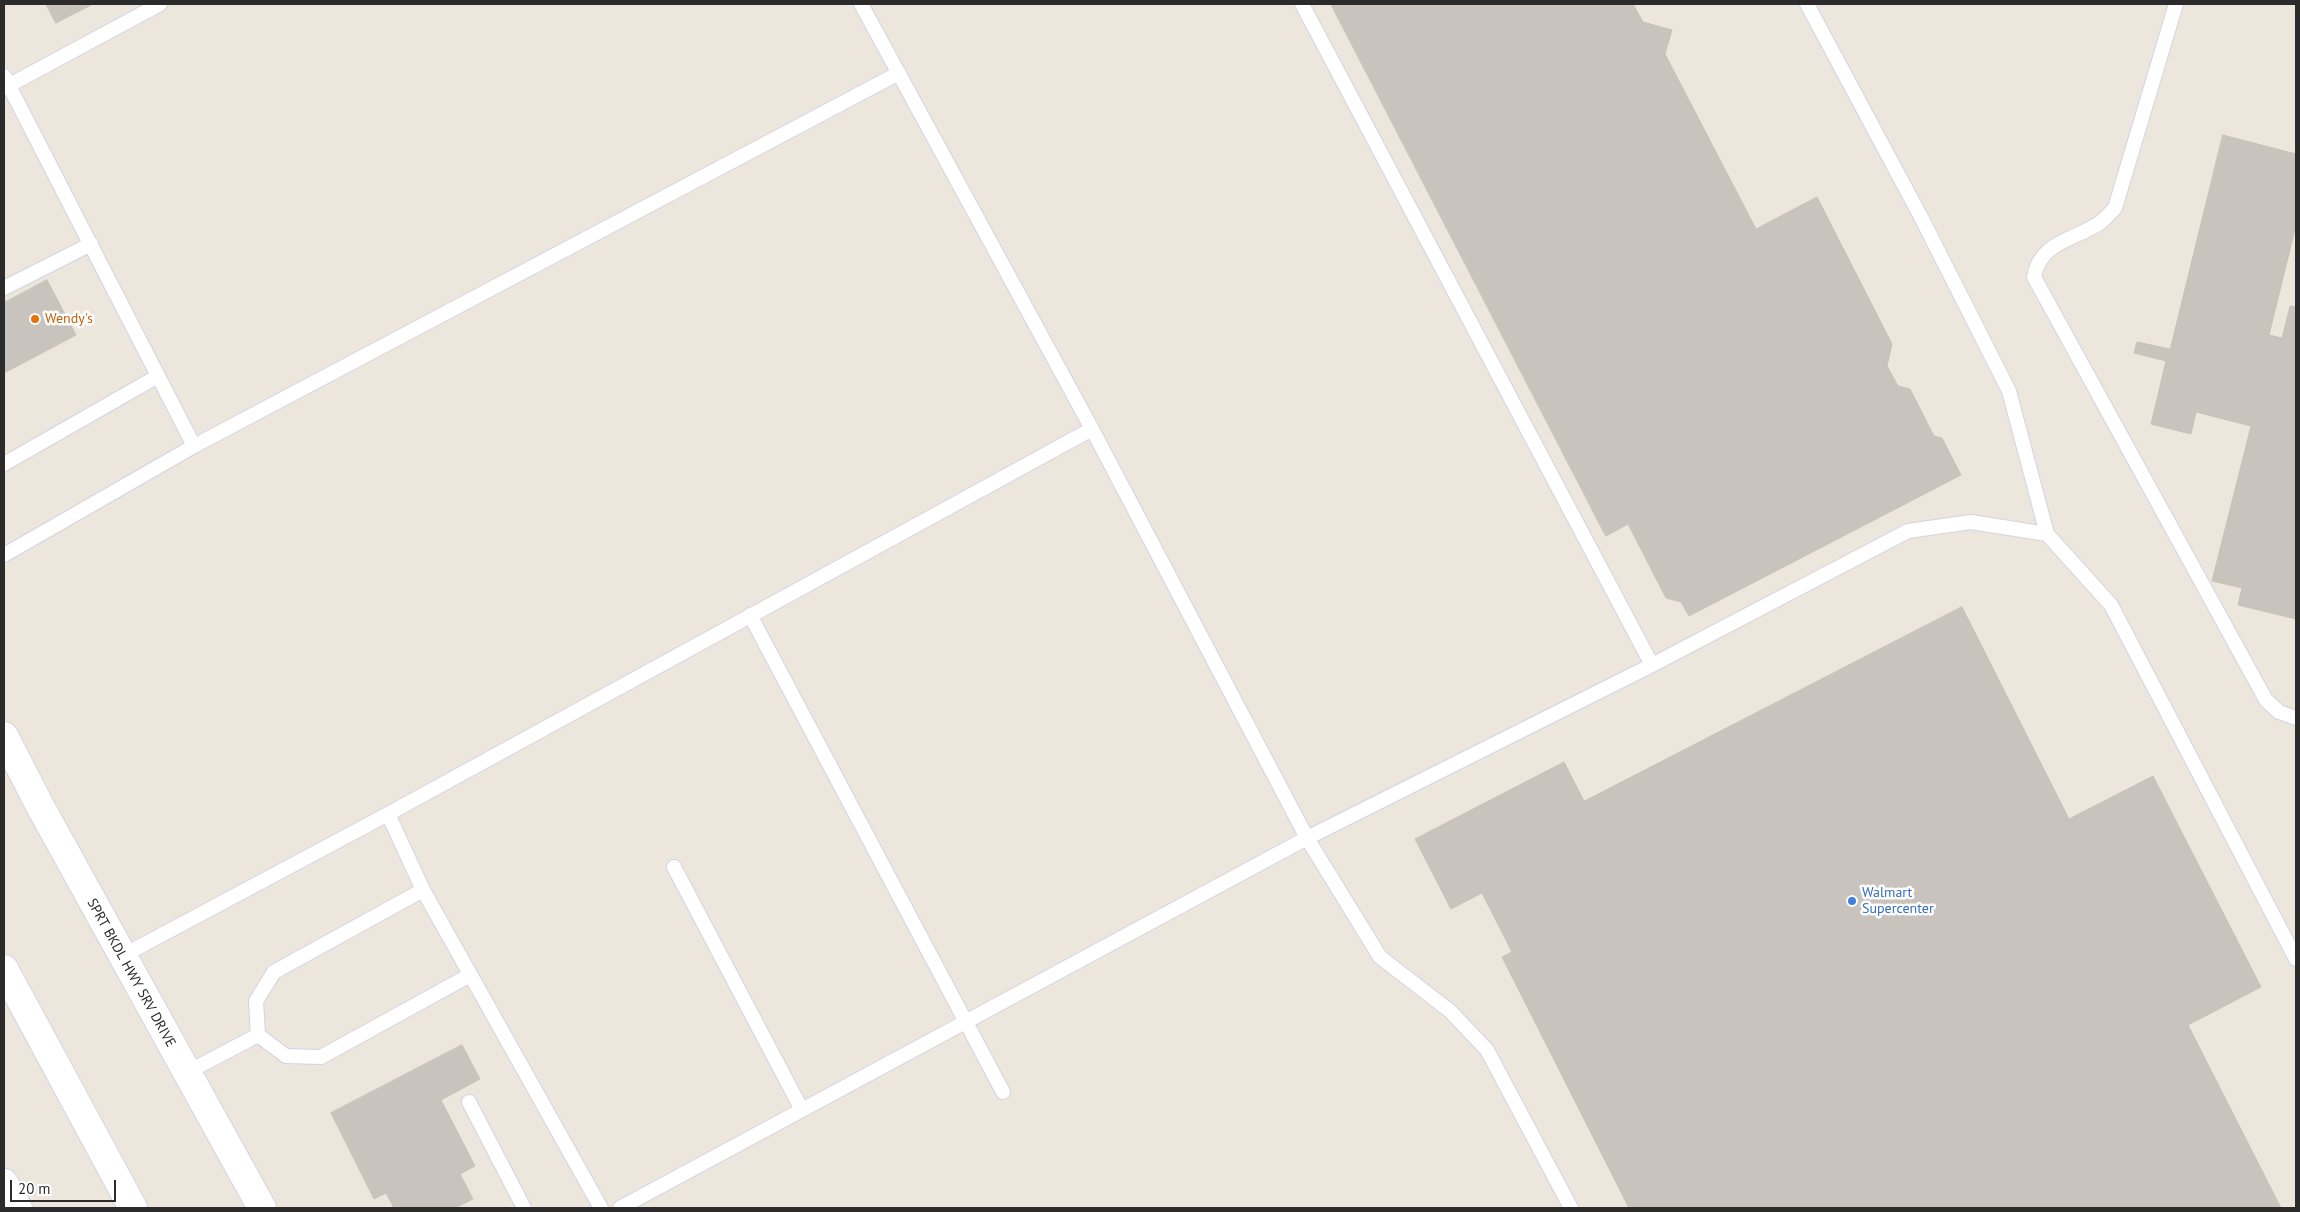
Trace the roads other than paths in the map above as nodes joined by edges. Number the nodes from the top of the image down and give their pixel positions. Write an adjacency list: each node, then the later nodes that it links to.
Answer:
1 (160, 4): 7 (lane)
2 (861, 4): 6 (lane)
3 (1302, 4): 17 (lane)
4 (1807, 4): 14 (lane)
5 (2176, 4): 18 (lane)
6 (899, 73): 11 (lane); 12 (lane)
7 (5, 83): 8 (lane)
8 (91, 244): 9 (lane); 10 (lane)
9 (4, 288)
10 (158, 376): 12 (lane); 13 (lane)
11 (1092, 430): 16 (lane); 21 (lane)
12 (194, 446): 15 (lane)
13 (4, 464)
14 (2047, 534): 17 (lane); 25 (lane)
15 (4, 555)
16 (750, 615): 20 (lane); 28 (lane)
17 (1652, 665): 21 (lane)
18 (2296, 718)
19 (4, 736): 24 (street, SPRT BKDL HWY SRV DRIVE)
20 (388, 814): 23 (lane); 24 (lane)
21 (1307, 838): 28 (lane); 41 (lane)
22 (674, 867): 33 (lane)
23 (423, 890): 27 (lane); 29 (lane)
24 (122, 956): 30 (street, SPRT BKDL HWY SRV DRIVE)
25 (2296, 959)
26 (4, 969): 36 (street)
27 (470, 975): 29 (lane); 39 (lane)
28 (966, 1021): 31 (lane); 33 (lane)
29 (258, 1035): 30 (lane)
30 (186, 1073): 37 (street, SPRT BKDL HWY SRV DRIVE)
31 (1003, 1092)
32 (469, 1102): 38 (lane)
33 (802, 1110): 40 (lane)
34 (4, 1183): 35 (street)
35 (18, 1208)
36 (133, 1208)
37 (262, 1208)
38 (524, 1208)
39 (600, 1208)
40 (620, 1208)
41 (1572, 1208)

